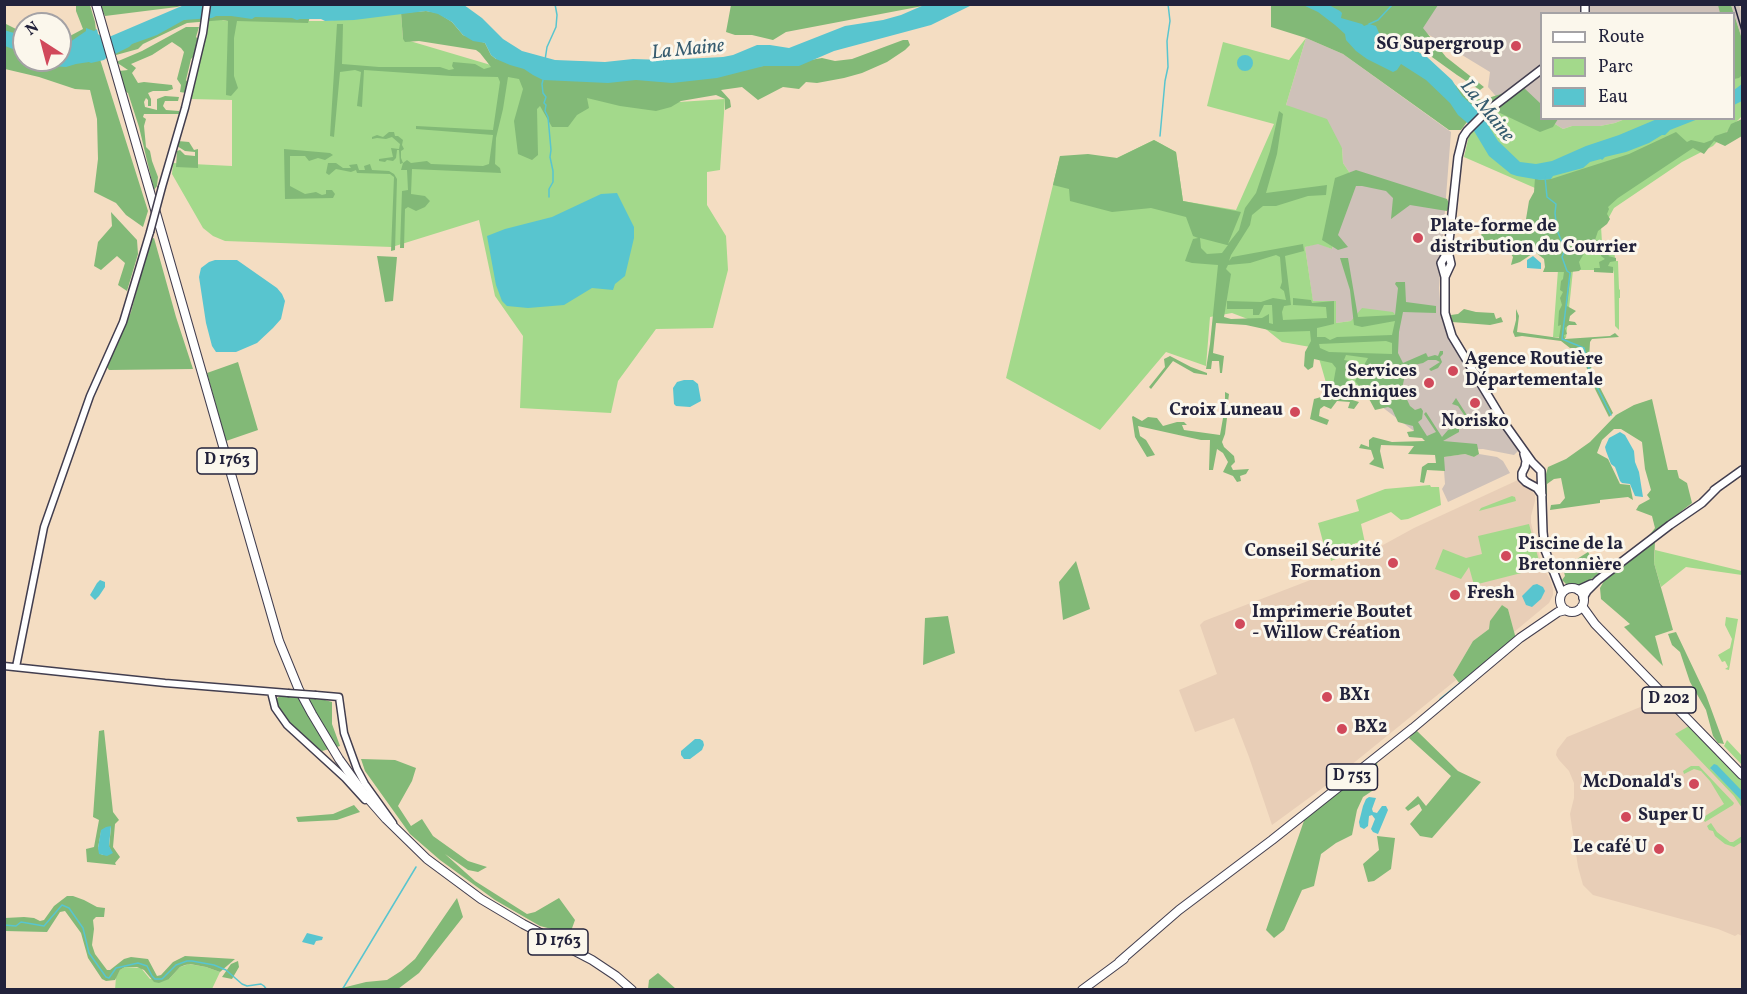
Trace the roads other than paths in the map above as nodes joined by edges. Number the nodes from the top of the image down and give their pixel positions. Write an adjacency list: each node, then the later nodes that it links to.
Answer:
1 (207, 4): 17 (street, bridge)
2 (97, 8): 20 (main road, D 1763)
3 (1540, 71): 4 (main road)
4 (1522, 449): 5 (main road); 6 (main road)
5 (1534, 464): 6 (main road); 8 (main road)
6 (1525, 467): 9 (main road)
7 (1743, 470): 11 (main road)
8 (1540, 479): 9 (main road); 10 (main road)
9 (1530, 484): 10 (main road)
10 (1542, 496): 13 (main road)
11 (1598, 580): 12 (main road); 14 (main road)
12 (1578, 590): 13 (main road); 14 (main road)
13 (1565, 591): 15 (main road)
14 (1580, 605): 15 (main road); 19 (main road, D 202)
15 (1563, 607): 22 (main road, D 753)
16 (4, 666): 17 (street)
17 (16, 667): 18 (street)
18 (271, 692): 20 (street); 21 (street, bridge)
19 (1743, 775)
20 (386, 819): 21 (main road, D 1763)
21 (394, 827): 23 (main road, D 1763)
22 (1110, 970): 24 (main road, D 753); 25 (main road, D 753)
23 (632, 990)
24 (1082, 990)
25 (1088, 990)

